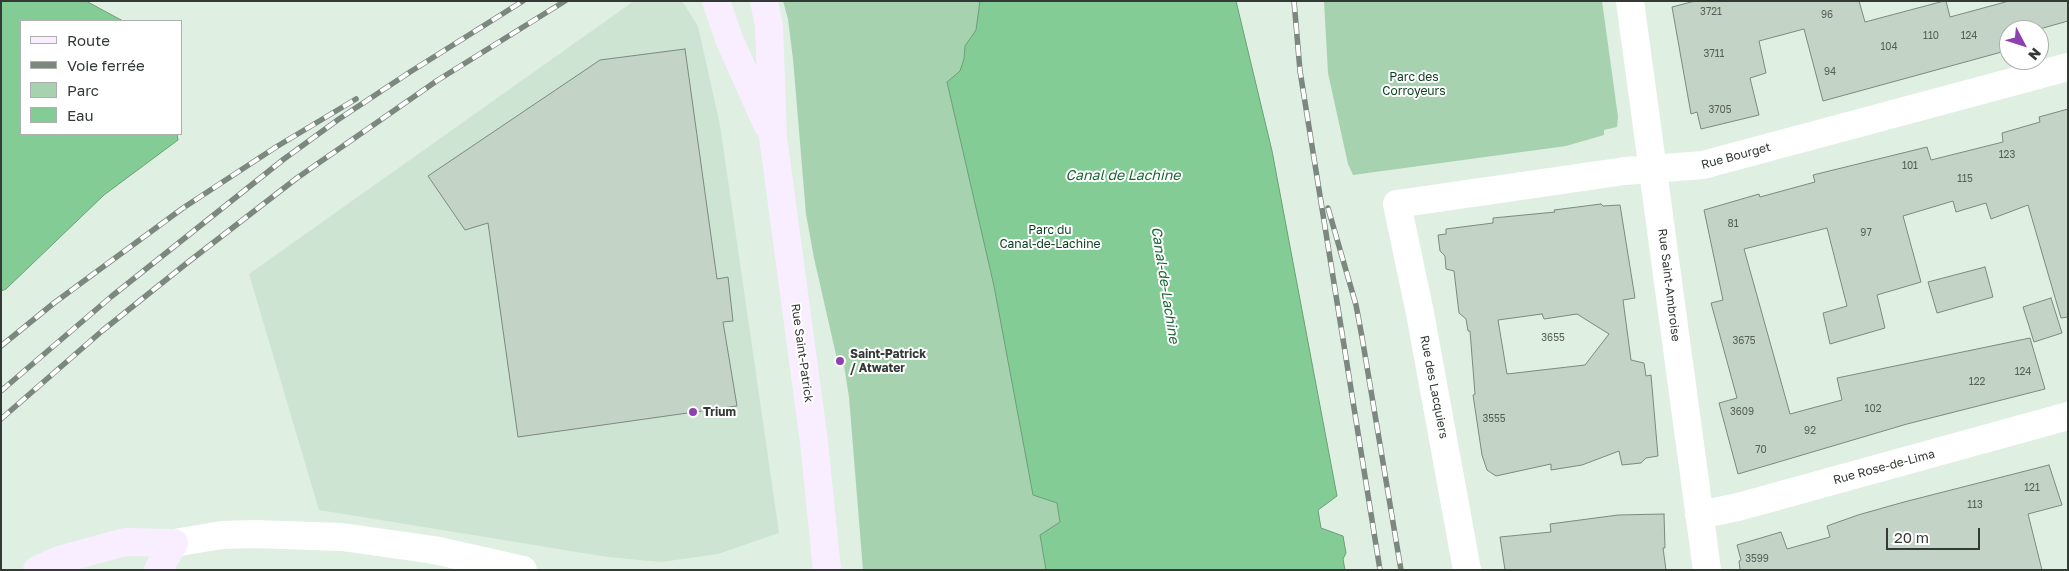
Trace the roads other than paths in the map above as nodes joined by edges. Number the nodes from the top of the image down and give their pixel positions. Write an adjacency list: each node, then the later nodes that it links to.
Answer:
1 (716, 1): 5 (main road, Rue Saint-Patrick)
2 (764, 1): 5 (main road, Rue Saint-Patrick)
3 (1630, 1): 6 (street, Rue Saint-Ambroise)
4 (2068, 67): 6 (street, Rue Bourget)
5 (773, 137): 11 (main road, Rue Saint-Patrick)
6 (1653, 169): 7 (street, Rue Bourget); 9 (street, Rue Saint-Ambroise)
7 (1397, 204): 15 (street, Rue des Lacquiers)
8 (2068, 416): 9 (street, Rue Rose-de-Lima)
9 (1699, 515): 16 (street, Rue Saint-Ambroise)
10 (174, 543): 12 (main road); 13 (main road); 14 (street)
11 (824, 569)
12 (37, 570)
13 (158, 570)
14 (523, 570)
15 (1467, 570)
16 (1707, 570)

